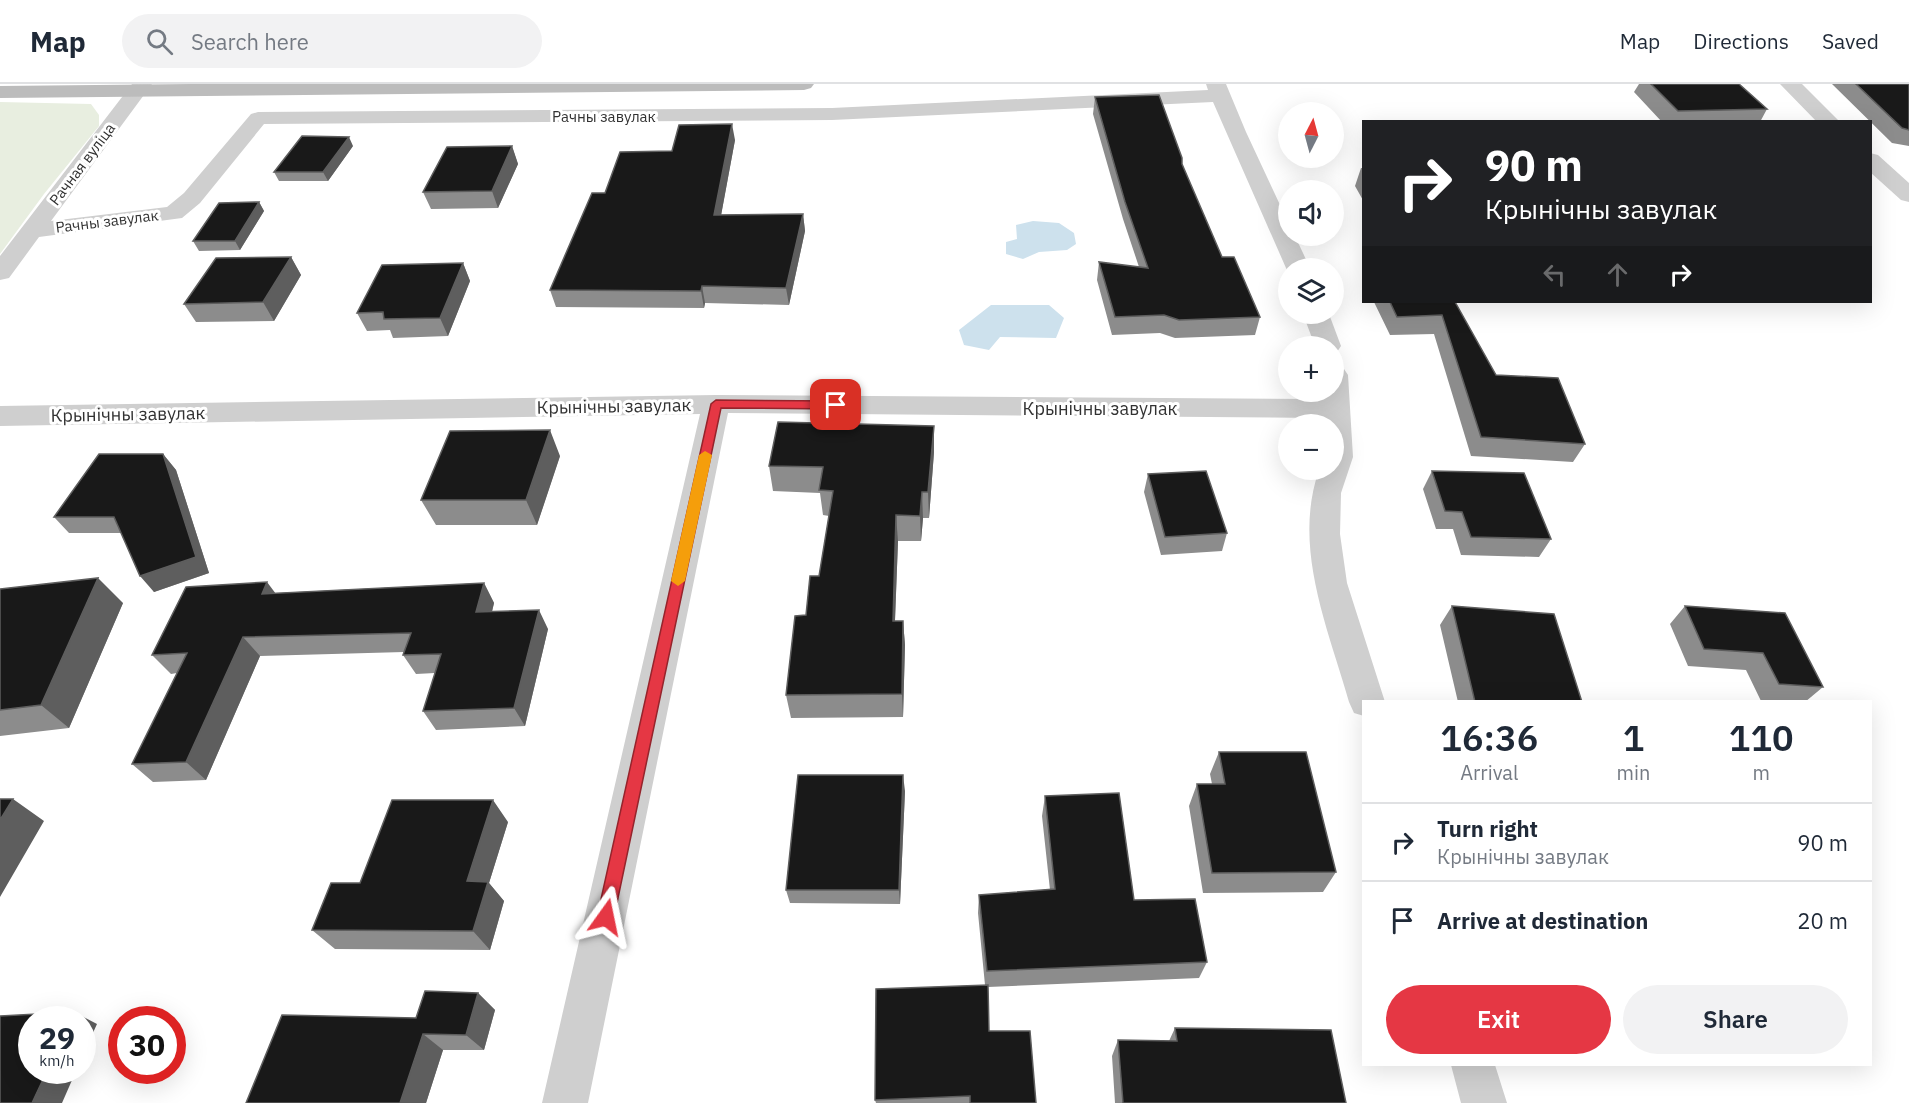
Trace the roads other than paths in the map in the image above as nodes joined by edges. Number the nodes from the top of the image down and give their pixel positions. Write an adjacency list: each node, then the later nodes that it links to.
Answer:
1 (804, 84): 3 (main road)
2 (1790, 84): 6 (street)
3 (139, 88): 5 (main road); 9 (street, Рачная вуліца)
4 (1217, 90): 9 (street, Рачны завулак); 10 (street)
5 (0, 92)
6 (1828, 120)
7 (1872, 162): 8 (street)
8 (1909, 195)
9 (32, 231): 11 (street, Рачная вуліца)
10 (1293, 258)
11 (0, 273)
12 (1336, 402): 14 (street)
13 (716, 404): 14 (street, Крынічны завулак); 15 (street, Крынічны завулак); 18 (street)
14 (1337, 410): 16 (street)
15 (0, 416)
16 (1366, 700)
17 (1473, 1066): 19 (street)
18 (565, 1103)
19 (1484, 1103)

